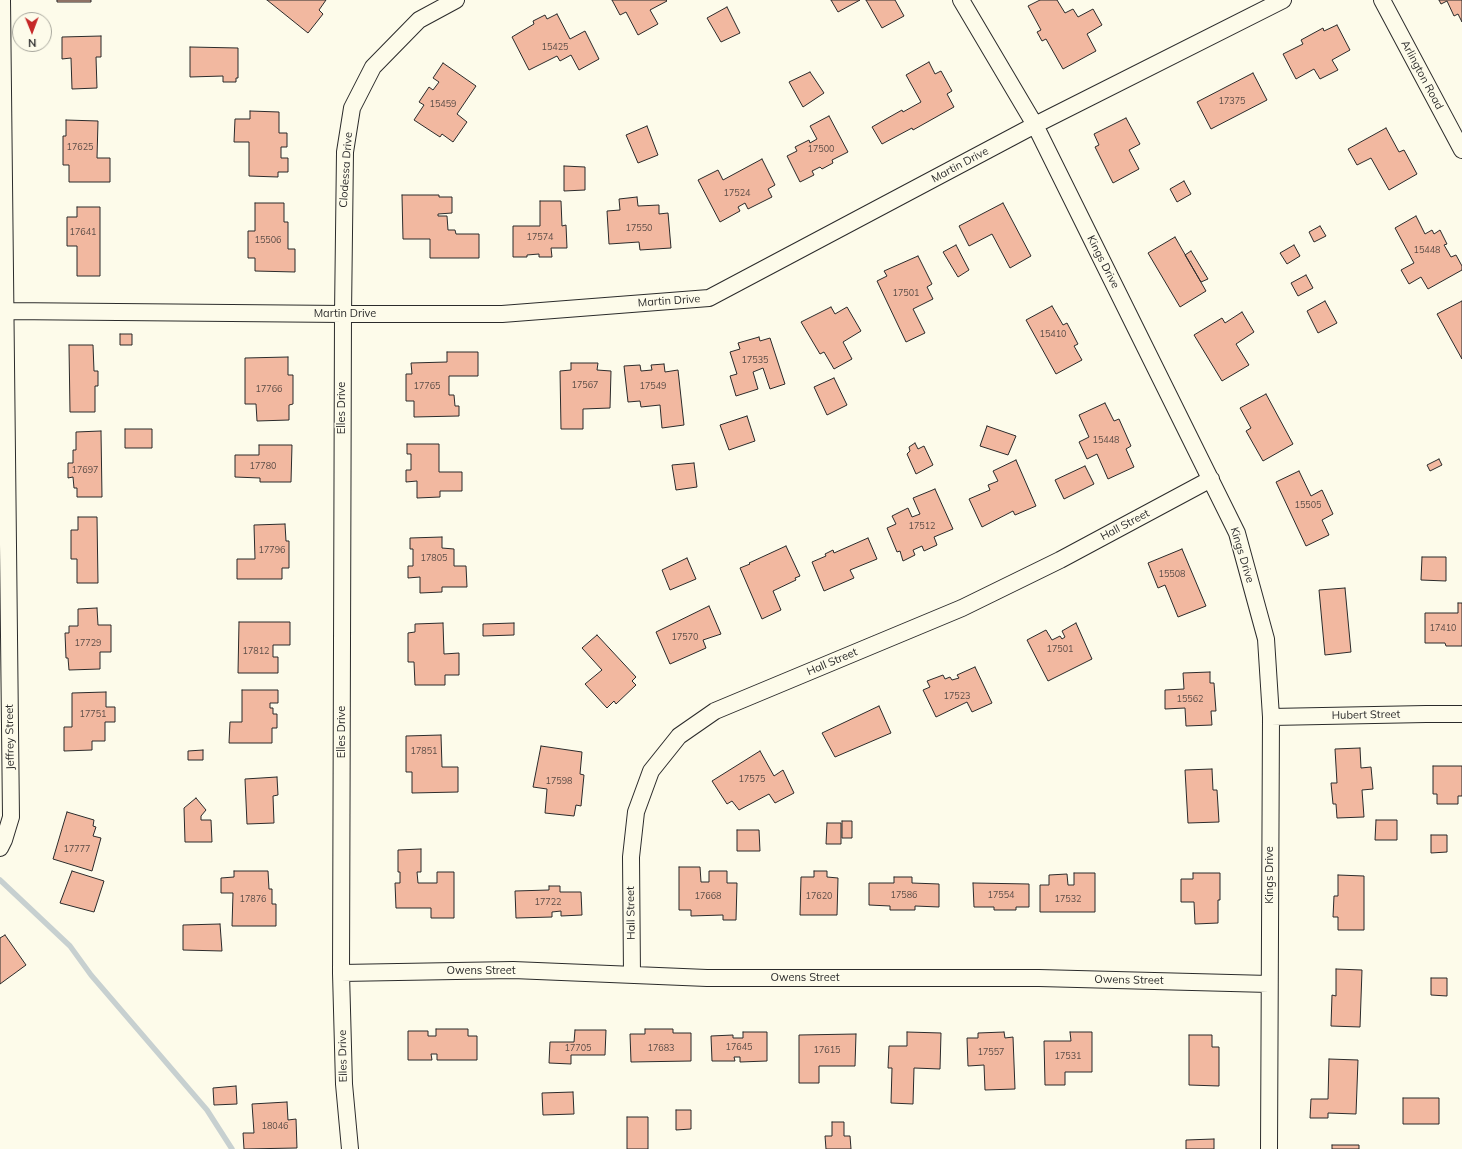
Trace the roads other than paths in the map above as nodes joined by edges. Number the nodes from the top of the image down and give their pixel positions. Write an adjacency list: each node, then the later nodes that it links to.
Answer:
1 (2, 0): 7 (street, Jeffrey Street)
2 (456, 0): 10 (street, Clodessa Drive)
3 (961, 0): 6 (street, Kings Drive)
4 (1284, 0): 6 (street, Martin Drive)
5 (1382, 0): 8 (street, Arlington Road)
6 (1035, 125): 10 (street, Martin Drive); 11 (street, Kings Drive)
7 (2, 139): 9 (street, Jeffrey Street)
8 (1462, 150)
9 (6, 311): 10 (street, Martin Drive); 12 (street, Jeffrey Street)
10 (343, 314): 16 (street, Elles Drive)
11 (1211, 479): 14 (street, Kings Drive); 17 (street, Hall Street)
12 (4, 509): 15 (street, Jeffrey Street)
13 (1462, 714): 14 (street, Hubert Street)
14 (1271, 717): 18 (street, Kings Drive)
15 (0, 848)
16 (341, 972): 17 (street, Owens Street); 19 (street, Elles Drive)
17 (632, 975): 18 (street, Owens Street)
18 (1269, 984): 20 (street, Kings Drive)
19 (350, 1149)
20 (1269, 1149)

